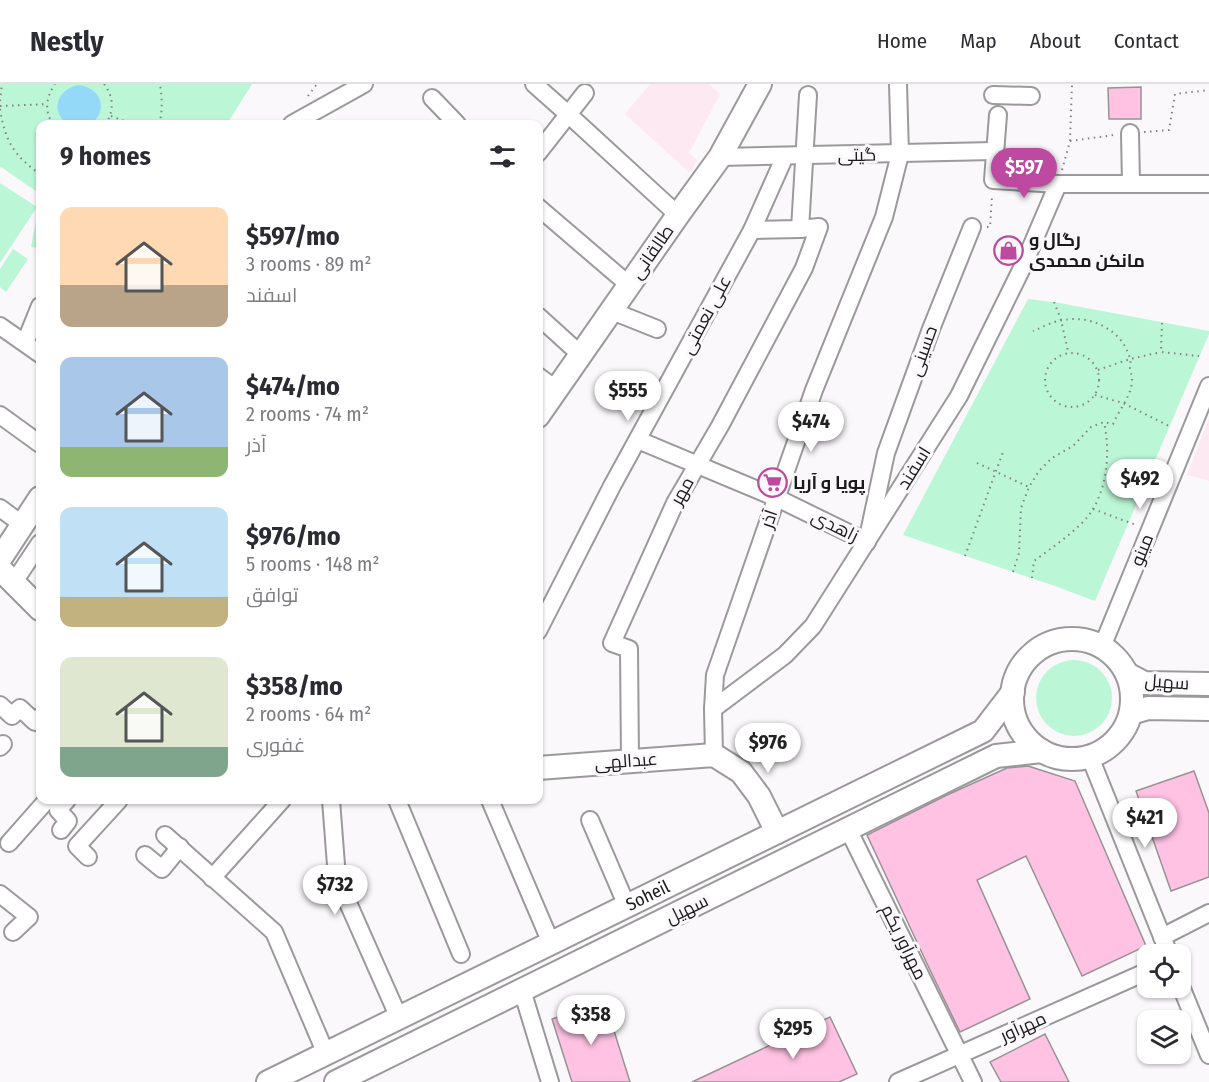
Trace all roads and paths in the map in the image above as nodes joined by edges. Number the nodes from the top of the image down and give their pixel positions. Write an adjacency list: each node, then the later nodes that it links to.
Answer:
1 (2, 84): 16 (path)
2 (55, 84): 17 (path)
3 (104, 84): 21 (path)
4 (160, 84): 25 (path)
5 (364, 84): 19 (street)
6 (534, 84): 20 (street)
7 (760, 84): 36 (main road, طالقانی)
8 (898, 84): 33 (street, آذر)
9 (1072, 84): 30 (path)
10 (1209, 90): 29 (path)
11 (585, 93): 20 (street)
12 (808, 95): 35 (street)
13 (1030, 96): 15 (street)
14 (432, 98): 28 (street)
15 (995, 100): 32 (street)
16 (0, 101)
17 (47, 104): 18 (path); 22 (path)
18 (0, 108): 37 (path)
19 (314, 113): 26 (street); 27 (street)
20 (569, 115): 31 (street); 43 (street)
21 (111, 116): 23 (path); 24 (path)
22 (51, 120)
23 (108, 120)
24 (122, 120)
25 (160, 120)
26 (300, 120)
27 (322, 120)
28 (453, 120)
29 (1130, 132): 30 (path); 40 (street)
30 (1070, 141): 39 (path)
31 (543, 147)
32 (994, 151): 33 (street, گیتی); 38 (street)
33 (900, 154): 35 (street, گیتی); 81 (street, آذر)
34 (785, 156): 35 (street, گیتی); 36 (street, گیتی); 46 (street, علی نعمتی)
35 (804, 156): 45 (street)
36 (720, 157): 43 (main road, طالقانی)
37 (36, 171)
38 (993, 180): 39 (street); 44 (path)
39 (1058, 184): 40 (street); 87 (street, اسفند)
40 (1131, 184): 41 (street)
41 (1209, 184)
42 (543, 211): 47 (street)
43 (678, 215): 47 (main road, طالقانی)
44 (972, 227): 87 (street, حسینی)
45 (800, 229): 46 (street); 78 (street, مهر)
46 (752, 230): 74 (street, علی نعمتی)
47 (629, 285): 49 (main road, طالقانی)
48 (1054, 302): 51 (path)
49 (612, 311): 55 (street); 61 (main road, طالقانی)
50 (36, 316): 57 (street)
51 (1061, 320): 56 (path); 59 (path); 63 (path)
52 (543, 321): 61 (street)
53 (1162, 323): 60 (path)
54 (0, 326): 57 (street)
55 (657, 329)
56 (1033, 331)
57 (25, 343): 58 (street)
58 (36, 351)
59 (1068, 352): 64 (path); 68 (path)
60 (1161, 352): 62 (path); 63 (path)
61 (581, 355): 67 (main road, طالقانی)
62 (1199, 356)
63 (1130, 360): 64 (path); 69 (path)
64 (1098, 370): 68 (path)
65 (543, 380): 67 (street)
66 (1209, 386): 86 (street, مینو)
67 (557, 390): 70 (main road, طالقانی)
68 (1095, 395): 69 (path)
69 (1123, 403): 72 (path); 73 (path)
70 (543, 409)
71 (0, 415): 75 (street)
72 (1104, 422): 80 (path); 84 (path)
73 (1169, 426)
74 (638, 440): 78 (street, زاهدی); 95 (street, علی نعمتی)
75 (36, 441)
76 (1004, 452): 79 (path)
77 (977, 463): 79 (path)
78 (698, 464): 81 (street, زاهدی); 108 (street, مهر)
79 (996, 472): 80 (path); 89 (path)
80 (1029, 487): 91 (path)
81 (777, 498): 87 (street, زاهدی); 101 (street, آذر)
82 (36, 504): 85 (main road)
83 (0, 508): 85 (street)
84 (1093, 509): 86 (path); 93 (path)
85 (22, 525): 90 (main road)
86 (1150, 530): 96 (street, مینو)
87 (867, 542): 101 (street, اسفند)
88 (36, 550): 92 (street)
89 (965, 556)
90 (0, 559)
91 (1013, 572)
92 (7, 576): 94 (main road)
93 (1032, 578)
94 (36, 605)
95 (543, 622)
96 (1102, 646): 97 (main road); 99 (main road)
97 (1127, 674): 98 (main road, سهیل); 103 (main road)
98 (1209, 684)
99 (1013, 692): 105 (main road); 120 (main road, Soheil)
100 (0, 707): 104 (street)
101 (713, 709): 106 (street, آذر)
102 (1209, 709): 103 (main road, سهیل)
103 (1131, 713): 107 (main road)
104 (36, 721)
105 (1042, 751): 107 (main road); 118 (main road, سهیل)
106 (714, 755): 108 (main road, عبدالهی); 120 (main road)
107 (1090, 757): 131 (street)
108 (630, 761): 109 (main road, عبدالهی)
109 (543, 768)
110 (43, 804): 122 (street)
111 (63, 804): 119 (street)
112 (115, 804): 125 (street)
113 (278, 804): 126 (street)
114 (331, 804): 138 (street)
115 (399, 804): 134 (street)
116 (492, 804): 132 (street)
117 (590, 820): 128 (street)
118 (848, 829): 136 (main road, سهیل); 140 (street, مهرآور یکم)
119 (61, 830)
120 (777, 832): 128 (main road, Soheil)
121 (165, 835): 123 (street)
122 (9, 843)
123 (180, 847): 124 (street); 126 (street)
124 (145, 855)
125 (88, 857)
126 (212, 878): 139 (street)
127 (0, 894): 130 (street)
128 (627, 906): 132 (main road, Soheil)
129 (1209, 913): 131 (street)
130 (13, 932)
131 (1162, 937): 133 (street)
132 (551, 943): 138 (main road, Soheil)
133 (1165, 944)
134 (461, 954)
135 (1137, 976): 140 (street, مهرآور)
136 (522, 990): 143 (main road, سهیل); 144 (street)
137 (1186, 998): 141 (street)
138 (399, 1017): 139 (main road, Soheil)
139 (326, 1054): 142 (main road, Soheil)
140 (959, 1055): 145 (street, مهرآور); 146 (street, مهرآور یکم)
141 (1209, 1055)
142 (268, 1082)
143 (336, 1082)
144 (550, 1082)
145 (898, 1082)
146 (973, 1082)

